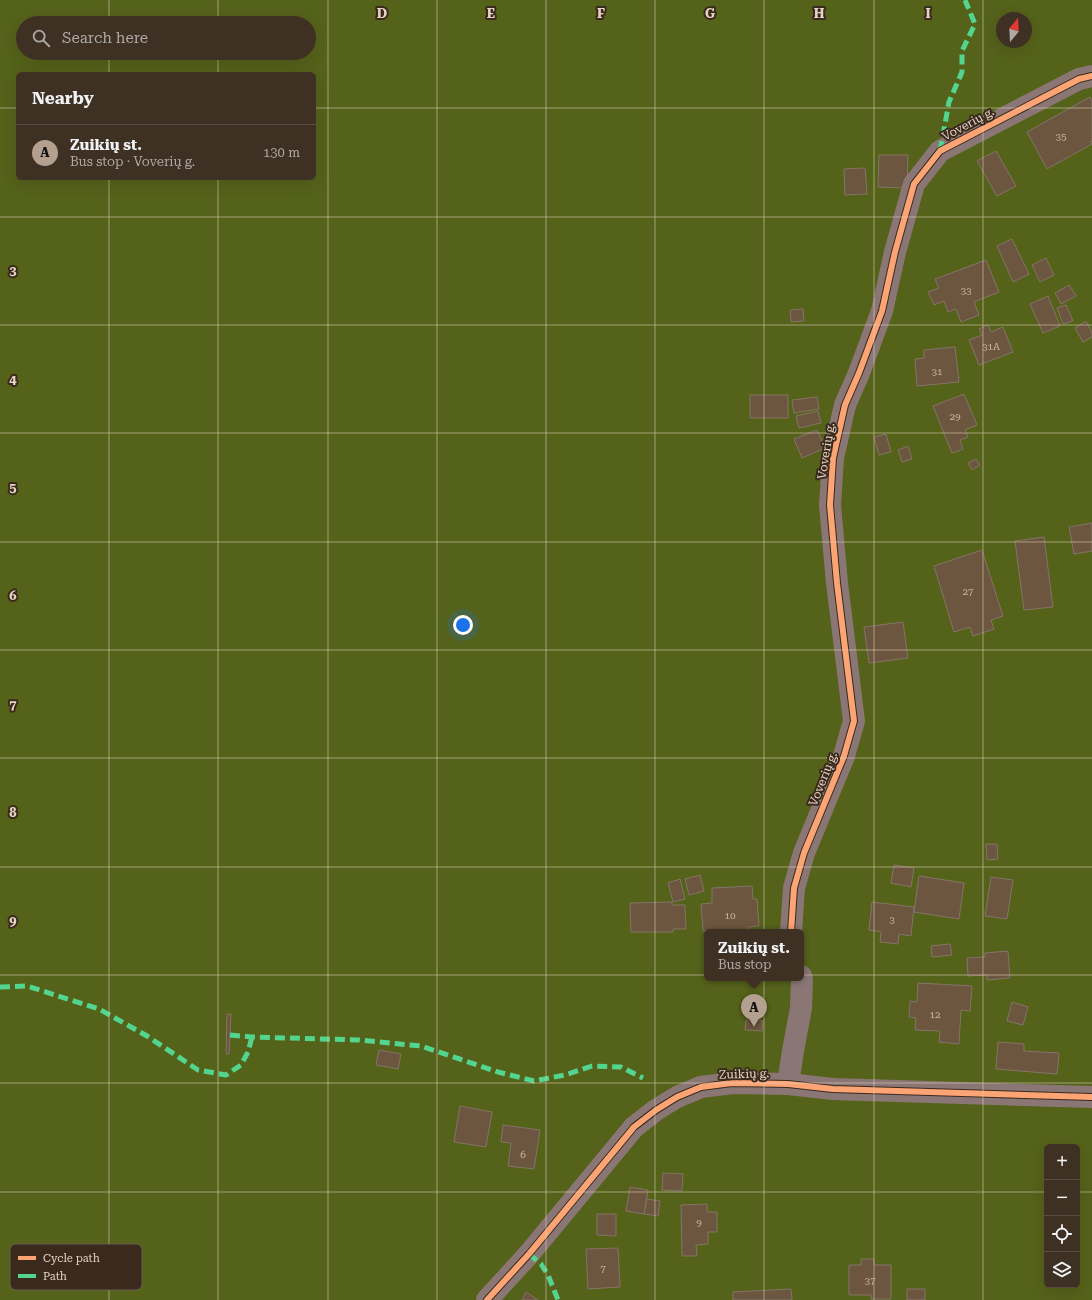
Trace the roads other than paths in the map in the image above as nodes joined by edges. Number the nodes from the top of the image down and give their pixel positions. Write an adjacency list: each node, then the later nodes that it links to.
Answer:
1 (1092, 76): 2 (street, Voverių g.)
2 (791, 929)
3 (802, 981): 4 (street)
4 (788, 1084): 5 (street, Zuikių g.); 6 (street, Zuikių g.)
5 (1092, 1097)
6 (487, 1300)

